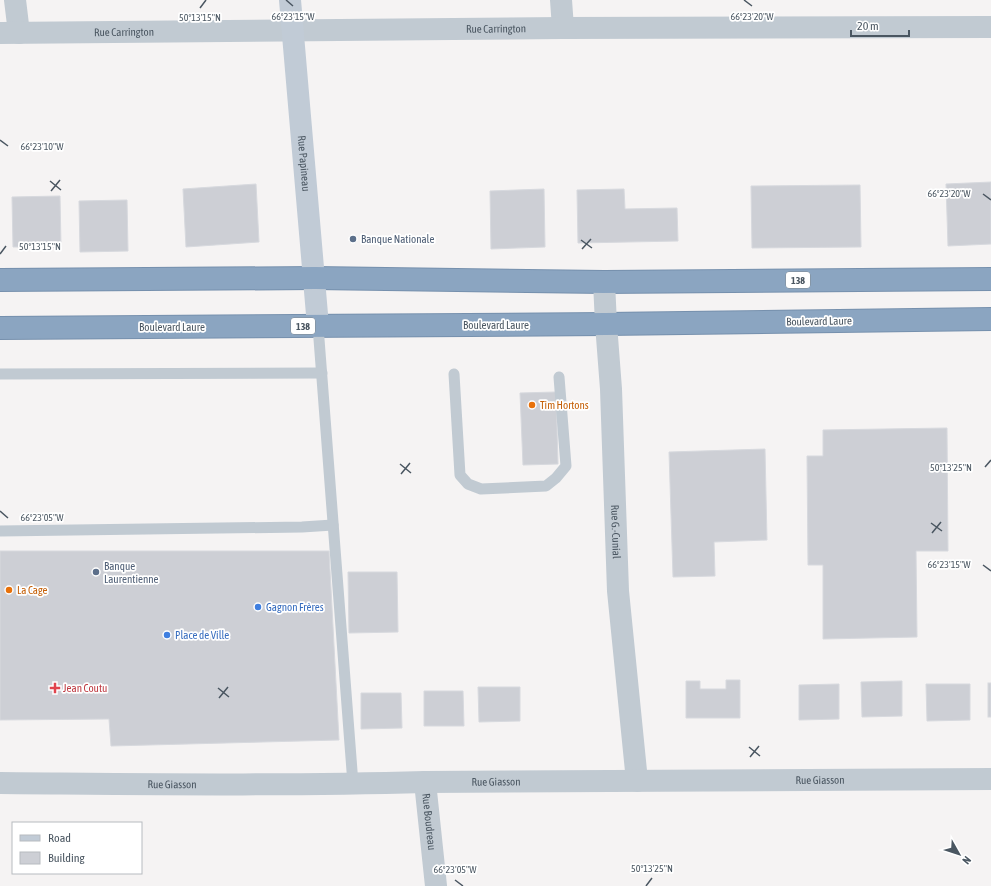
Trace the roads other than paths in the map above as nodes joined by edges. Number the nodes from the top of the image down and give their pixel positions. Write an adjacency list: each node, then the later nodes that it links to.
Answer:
1 (15, 0): 7 (street)
2 (290, 0): 6 (street, Rue Papineau)
3 (560, 0): 5 (street)
4 (991, 26): 5 (street, Rue Carrington)
5 (563, 28): 6 (street, Rue Carrington)
6 (293, 30): 7 (street, Rue Carrington); 8 (street, Rue Papineau)
7 (9, 33)
8 (315, 278): 10 (highway, 138); 11 (highway, 138); 14 (street, Rue Papineau)
9 (991, 279): 11 (highway, 138)
10 (0, 280)
11 (604, 282): 13 (street, Rue G.-Cunial)
12 (991, 319): 13 (highway, Boulevard Laure / 138)
13 (606, 324): 14 (highway, Boulevard Laure / 138); 23 (street, Rue G.-Cunial)
14 (318, 326): 15 (highway, Boulevard Laure / 138); 16 (lane)
15 (0, 328)
16 (322, 373): 17 (lane); 20 (lane)
17 (0, 374)
18 (454, 374): 19 (lane)
19 (559, 377)
20 (333, 525): 21 (lane); 26 (lane)
21 (0, 531)
22 (991, 779): 23 (street, Rue Giasson)
23 (638, 781): 24 (street, Rue Giasson)
24 (425, 782): 26 (street, Rue Giasson); 27 (street, Rue Boudreau)
25 (0, 783): 26 (street, Rue Giasson)
26 (353, 784)
27 (436, 886)

